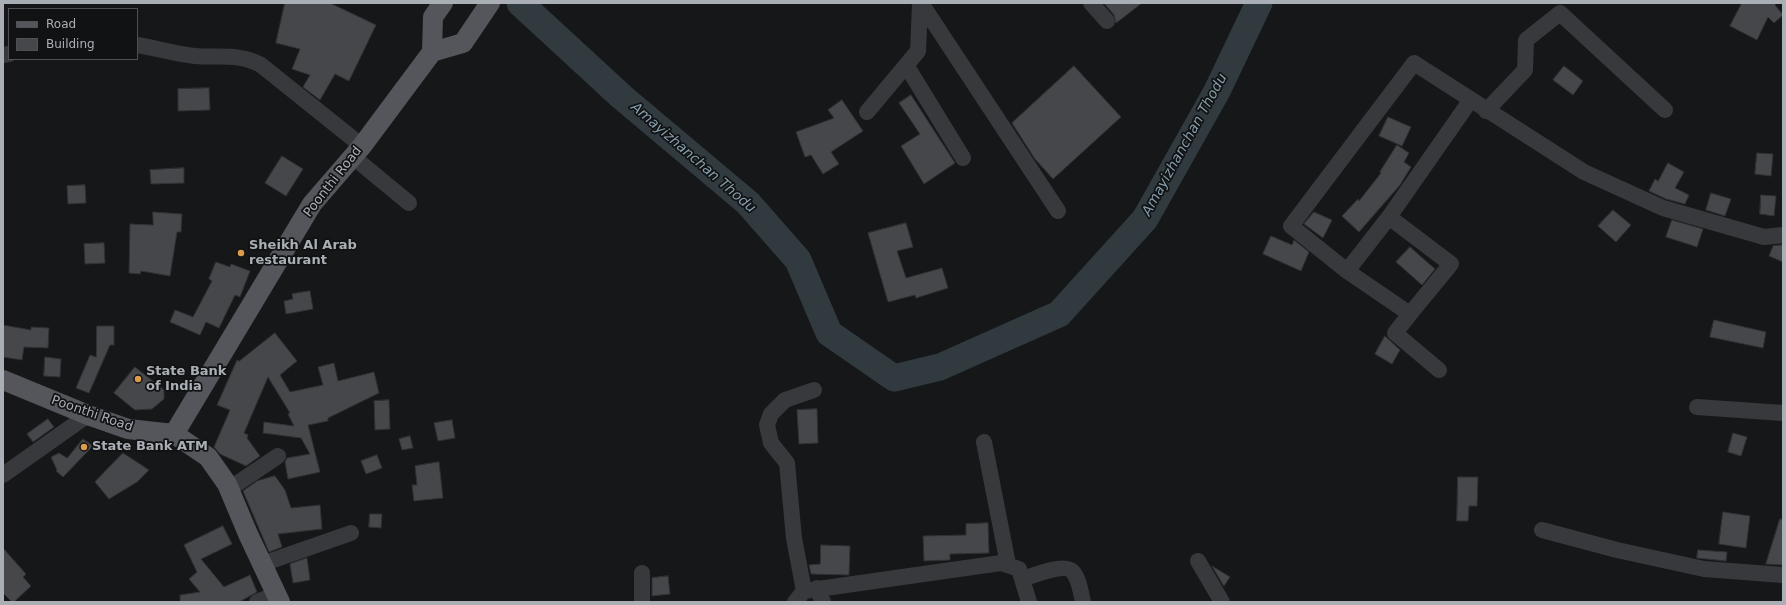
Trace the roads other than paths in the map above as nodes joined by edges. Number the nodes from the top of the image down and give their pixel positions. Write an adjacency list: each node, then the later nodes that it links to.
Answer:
1 (443, 3): 7 (main road)
2 (490, 3): 7 (main road)
3 (920, 3): 8 (street); 16 (street)
4 (1091, 3): 5 (street)
5 (1107, 21)
6 (138, 45): 13 (street)
7 (432, 52): 13 (main road, Poonthi Road)
8 (906, 65): 12 (street); 14 (street)
9 (1470, 101): 11 (street); 17 (street); 19 (street)
10 (1665, 110): 11 (street)
11 (1486, 111): 18 (street)
12 (867, 112)
13 (357, 151): 15 (street); 27 (main road, Poonthi Road)
14 (963, 158)
15 (409, 203)
16 (1058, 211)
17 (1389, 217): 19 (street); 20 (street)
18 (1783, 235)
19 (1347, 271): 20 (street)
20 (1410, 314): 21 (street)
21 (1439, 370)
22 (3, 380): 26 (main road, Poonthi Road)
23 (814, 390): 40 (street)
24 (1697, 407): 25 (street)
25 (1783, 413)
26 (88, 415): 27 (main road, Poonthi Road); 30 (street)
27 (174, 434): 31 (main road)
28 (984, 442): 36 (street)
29 (278, 456): 31 (street)
30 (3, 475)
31 (229, 489): 35 (main road)
32 (1542, 530): 38 (street)
33 (351, 533): 35 (street)
34 (1198, 560): 46 (street)
35 (262, 564): 41 (main road)
36 (1008, 564): 39 (street); 40 (street)
37 (642, 573): 43 (street)
38 (1783, 575)
39 (1022, 579): 44 (street); 45 (street)
40 (810, 596)
41 (279, 598): 42 (street)
42 (257, 602)
43 (642, 602)
44 (1029, 602)
45 (1083, 602)
46 (1222, 602)

